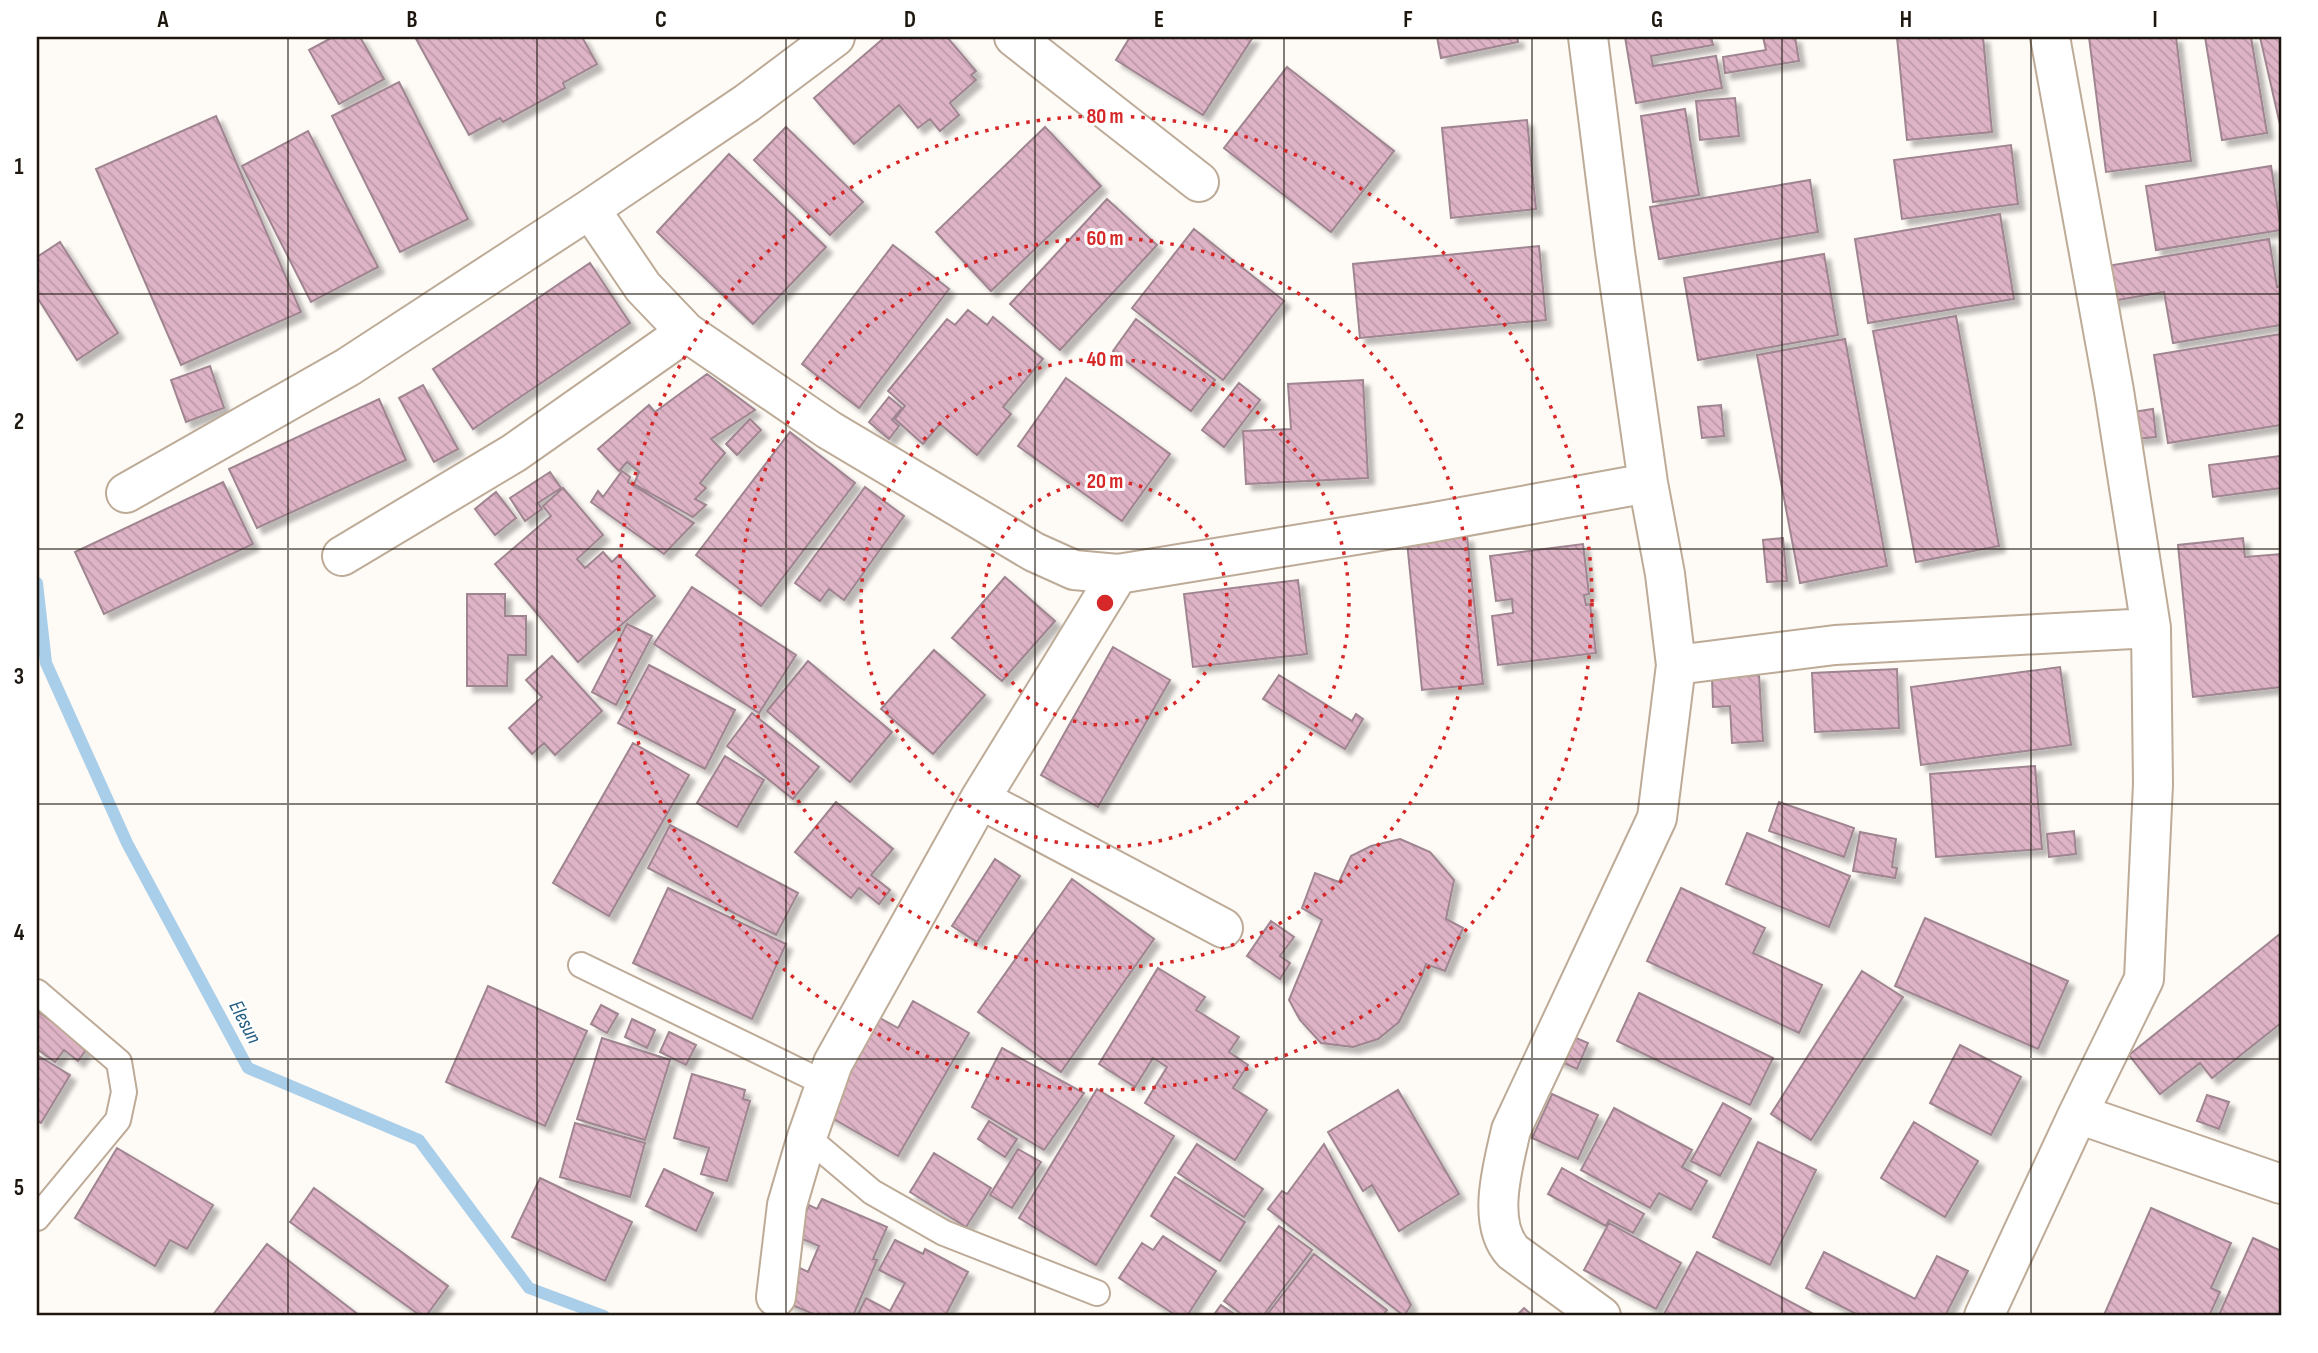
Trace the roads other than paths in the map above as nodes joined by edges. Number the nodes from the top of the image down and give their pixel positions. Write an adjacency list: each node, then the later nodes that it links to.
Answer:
1 (835, 37): 6 (street)
2 (1014, 37): 5 (street)
3 (1588, 37): 8 (street)
4 (2050, 37): 12 (street)
5 (1199, 182)
6 (590, 209): 7 (street); 9 (street)
7 (686, 332): 10 (street); 11 (street)
8 (1648, 483): 11 (street); 13 (street)
9 (126, 493)
10 (342, 556)
11 (1118, 574): 14 (street)
12 (2151, 628): 13 (street); 19 (street)
13 (1676, 664): 25 (street)
14 (979, 799): 15 (street); 18 (street)
15 (1223, 928)
16 (581, 965): 18 (lane)
17 (37, 992): 22 (lane)
18 (824, 1083): 20 (street)
19 (2078, 1114): 21 (street); 26 (street)
20 (807, 1136): 23 (lane); 24 (street)
21 (2281, 1184)
22 (37, 1218)
23 (1097, 1293)
24 (776, 1297)
25 (1601, 1316)
26 (1984, 1316)

